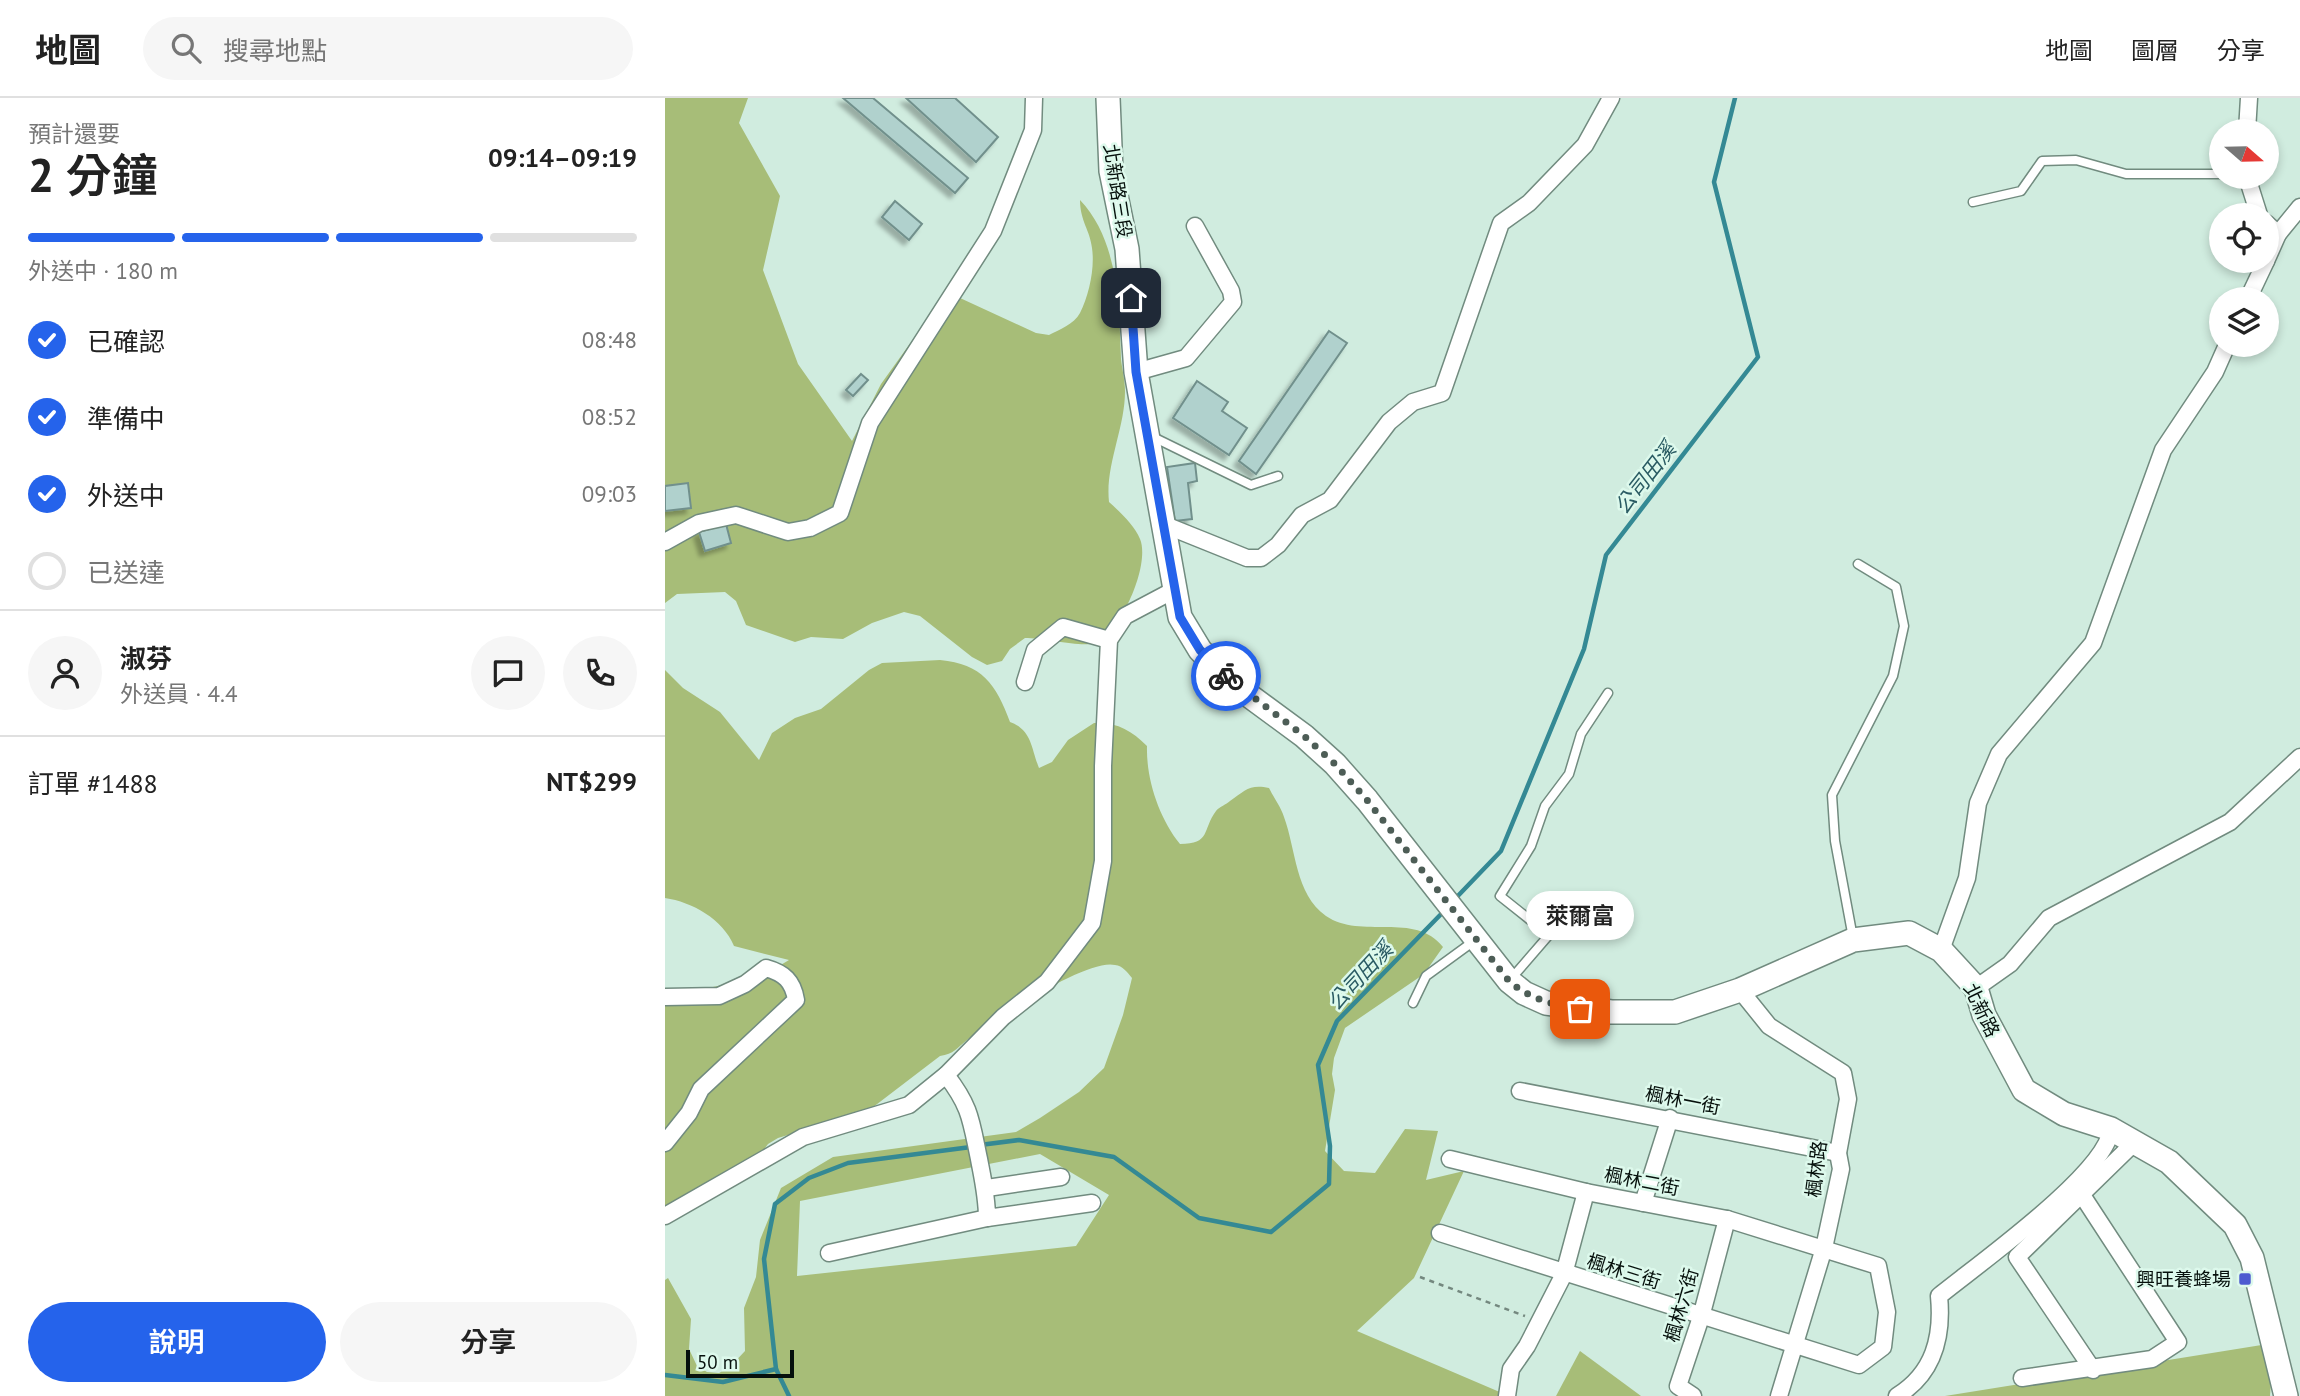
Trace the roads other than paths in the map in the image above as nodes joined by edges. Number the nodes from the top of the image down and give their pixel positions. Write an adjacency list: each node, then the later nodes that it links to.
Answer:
1 (1034, 98): 16 (street)
2 (1108, 98): 12 (main road, 北新路三段)
3 (2249, 98): 5 (street)
4 (1609, 99): 15 (street)
5 (2248, 119)
6 (2209, 174): 7 (lane)
7 (1973, 202)
8 (2300, 207): 10 (street)
9 (1195, 226): 12 (street)
10 (2279, 233)
11 (2222, 357): 25 (street)
12 (1136, 372): 13 (main road, 北新路三段)
13 (1149, 435): 14 (lane); 15 (main road, 北新路三段)
14 (1278, 476)
15 (1165, 525): 18 (main road, 北新路三段)
16 (665, 542)
17 (1858, 564): 24 (lane)
18 (1176, 589): 19 (street); 23 (main road, 北新路三段)
19 (1109, 640): 20 (street); 31 (street)
20 (1025, 682)
21 (1608, 693): 26 (lane)
22 (2300, 757): 27 (street)
23 (1469, 931): 26 (main road, 北新路); 30 (lane)
24 (1853, 940): 25 (main road, 北新路); 28 (main road, 北新路)
25 (1941, 950): 27 (main road, 北新路)
26 (1509, 981): 28 (main road, 北新路)
27 (1976, 988): 34 (main road, 北新路)
28 (1740, 990): 37 (street, 楓林路)
29 (665, 997): 36 (street)
30 (1413, 1003)
31 (946, 1075): 40 (street); 45 (street)
32 (1520, 1091): 33 (street, 楓林一街)
33 (1670, 1118): 37 (street, 楓林一街); 44 (street)
34 (2111, 1129): 35 (main road, 北新路); 59 (street)
35 (2136, 1141): 42 (street); 60 (main road, 北新路)
36 (665, 1143)
37 (1838, 1153): 49 (street, 楓林路)
38 (1450, 1159): 41 (street, 楓林二街)
39 (1061, 1177): 40 (street)
40 (987, 1188): 46 (street)
41 (1586, 1192): 44 (street, 楓林二街); 51 (street)
42 (2082, 1195): 54 (street); 54 (street)
43 (1092, 1203): 46 (street)
44 (1643, 1203): 47 (street, 楓林二街)
45 (665, 1216)
46 (987, 1218): 50 (street)
47 (1727, 1219): 49 (street, 楓林二街); 52 (street, 楓林六街)
48 (1440, 1233): 51 (street, 楓林三街)
49 (1824, 1248): 53 (street, 楓林路); 53 (street, 楓林二街)
50 (829, 1253)
51 (1564, 1274): 52 (street, 楓林三街); 56 (street)
52 (1701, 1317): 53 (street, 楓林三街); 57 (street, 楓林六街)
53 (1797, 1346): 58 (street, 楓林路)
54 (2093, 1370): 55 (street)
55 (2022, 1378)
56 (1507, 1396)
57 (1693, 1396)
58 (1779, 1396)
59 (1896, 1396)
60 (2286, 1396)

